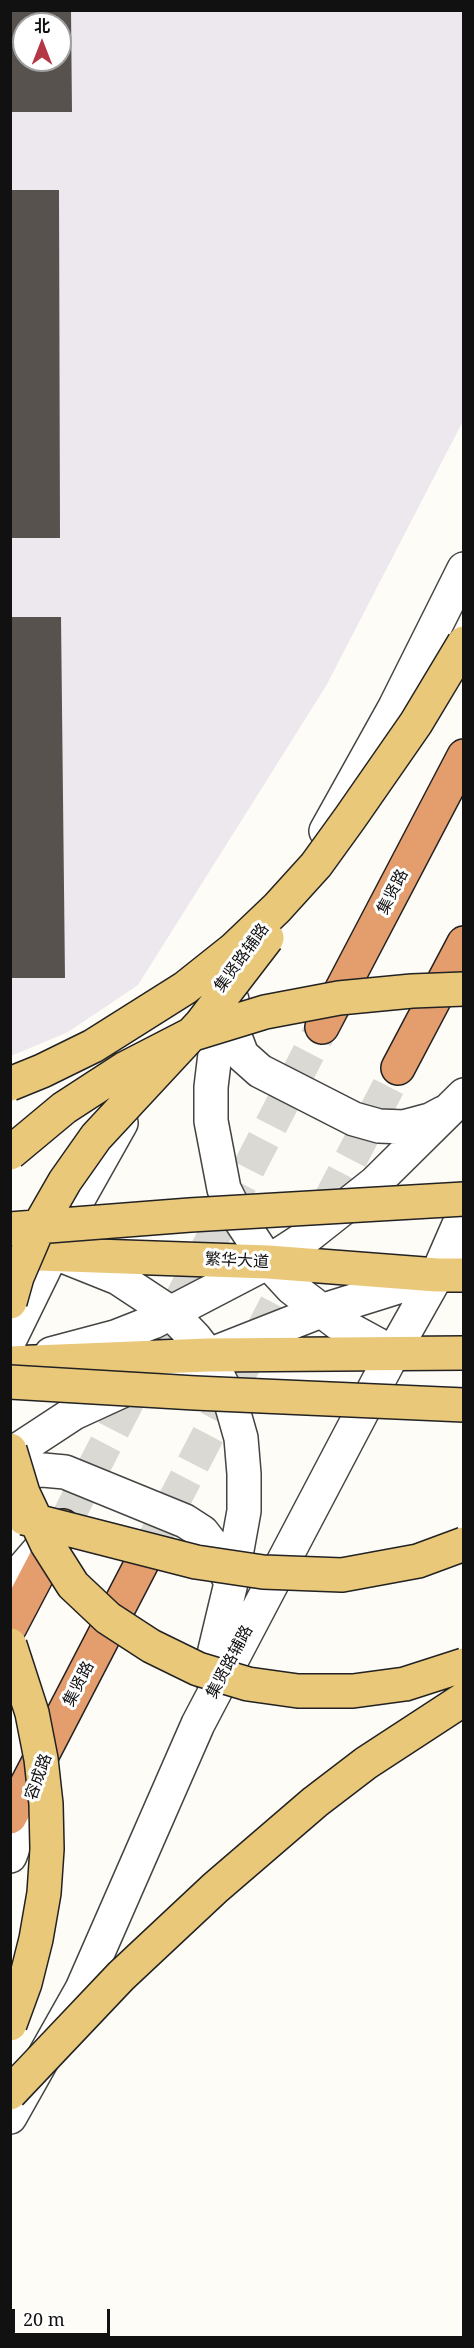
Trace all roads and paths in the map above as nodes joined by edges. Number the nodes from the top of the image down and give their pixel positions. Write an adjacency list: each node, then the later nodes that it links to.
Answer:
1 (464, 570): 5 (street, 集贤路辅路)
2 (464, 643): 4 (main road, bridge)
3 (464, 756): 9 (highway, 集贤路)
4 (350, 818): 11 (main road, bridge); 21 (main road, bridge)
5 (270, 920): 7 (street); 18 (street, 集贤路辅路)
6 (464, 943): 10 (highway)
7 (237, 987): 12 (street); 19 (street)
8 (464, 989): 13 (main road, bridge)
9 (322, 1027)
10 (398, 1068)
11 (10, 1084)
12 (458, 1100): 19 (street)
13 (10, 1154)
14 (464, 1199): 16 (main road, bridge)
15 (464, 1213): 20 (street, 集贤路辅路)
16 (10, 1229)
17 (10, 1253): 18 (main road, 繁华大道)
18 (52, 1253): 19 (main road, 繁华大道); 23 (street); 24 (street, 集贤路辅路)
19 (268, 1262): 20 (main road, 繁华大道); 22 (street); 23 (street)
20 (450, 1275): 22 (street); 25 (street, 集贤路辅路)
21 (10, 1302)
22 (321, 1311): 25 (street); 27 (street)
23 (171, 1313): 27 (street); 28 (street)
24 (10, 1339)
25 (393, 1353): 26 (main road); 27 (main road); 44 (street, 集贤路辅路)
26 (464, 1353)
27 (208, 1355): 28 (main road); 32 (street); 38 (street)
28 (10, 1363)
29 (10, 1382): 30 (main road, bridge)
30 (464, 1405)
31 (10, 1450): 42 (main road, bridge)
32 (10, 1455)
33 (10, 1472): 38 (street)
34 (10, 1515): 36 (main road, bridge)
35 (68, 1517): 39 (street); 40 (highway)
36 (464, 1544)
37 (148, 1551): 45 (highway, 集贤路)
38 (231, 1583): 44 (street)
39 (10, 1584)
40 (10, 1627)
41 (10, 1645): 48 (main road, bridge)
42 (464, 1665)
43 (464, 1699): 49 (main road, bridge)
44 (198, 1724): 50 (street, 集贤路辅路)
45 (55, 1731): 46 (highway, 集贤路); 47 (street, 容成路)
46 (10, 1817)
47 (10, 1856)
48 (10, 2024)
49 (10, 2093)
50 (10, 2117)

